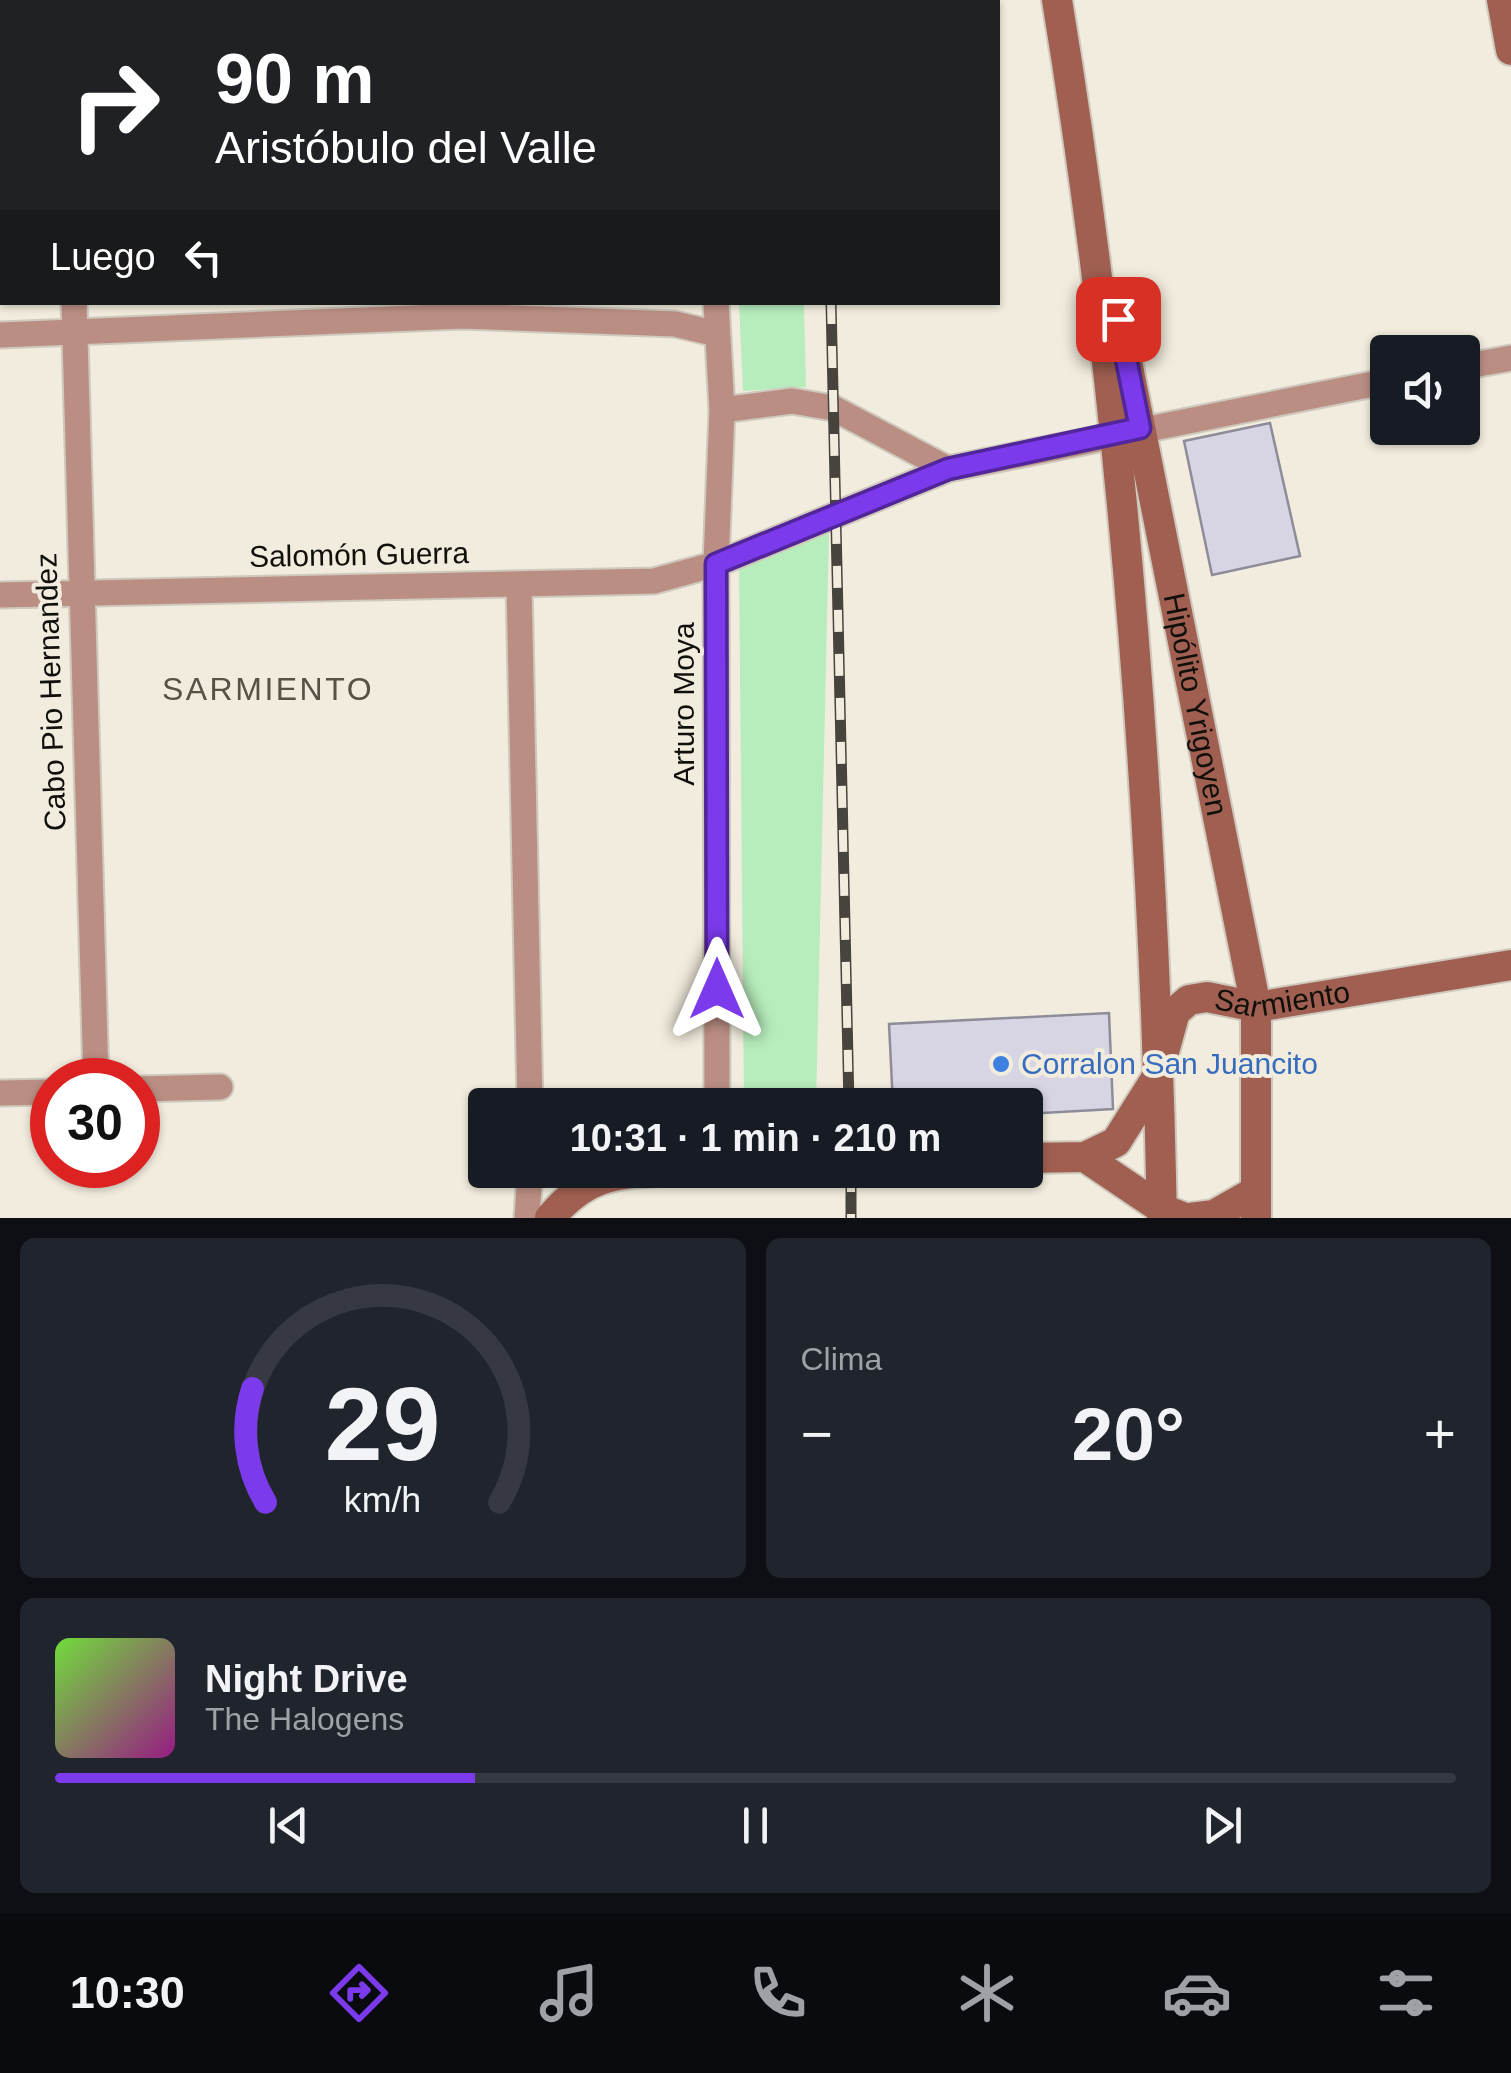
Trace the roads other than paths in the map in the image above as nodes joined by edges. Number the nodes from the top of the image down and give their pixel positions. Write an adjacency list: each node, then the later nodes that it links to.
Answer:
1 (1057, 0): 14 (street, Hipólito Yrigoyen)
2 (1502, 0): 3 (street)
3 (1511, 50)
4 (74, 305): 7 (street, Cabo Pio Hernandez)
5 (716, 305): 8 (street, Arturo Moya)
6 (463, 309): 7 (street); 8 (street)
7 (74, 333): 9 (street); 18 (street, Cabo Pio Hernandez)
8 (717, 334): 13 (street, Arturo Moya)
9 (0, 335)
10 (1511, 358): 11 (street)
11 (1480, 364)
12 (1370, 384): 14 (street, Salomón Guerra)
13 (722, 410): 15 (street); 16 (street, Arturo Moya)
14 (1127, 430): 15 (street, Salomón Guerra); 21 (street, Hipólito Yrigoyen); 23 (street, Hipólito Yrigoyen)
15 (948, 469): 16 (street, Salomón Guerra)
16 (716, 564): 17 (street, Salomón Guerra); 26 (street, Arturo Moya)
17 (518, 584): 18 (street, Salomón Guerra); 25 (street)
18 (80, 594): 19 (street, Salomón Guerra); 22 (street, Cabo Pio Hernandez)
19 (0, 595)
20 (1511, 965): 21 (street, Sarmiento)
21 (1256, 1008): 23 (street, Sarmiento); 34 (street, Hipólito Yrigoyen)
22 (95, 1058)
23 (1157, 1077): 31 (street, Sarmiento); 35 (street, Hipólito Yrigoyen)
24 (220, 1087): 27 (street)
25 (530, 1088)
26 (717, 1088)
27 (160, 1089)
28 (30, 1092): 29 (street)
29 (0, 1093)
30 (1043, 1158): 31 (street)
31 (1085, 1158): 35 (street)
32 (529, 1188): 36 (street)
33 (581, 1188): 37 (street)
34 (1256, 1205): 35 (street)
35 (1174, 1216)
36 (527, 1218)
37 (550, 1218)

